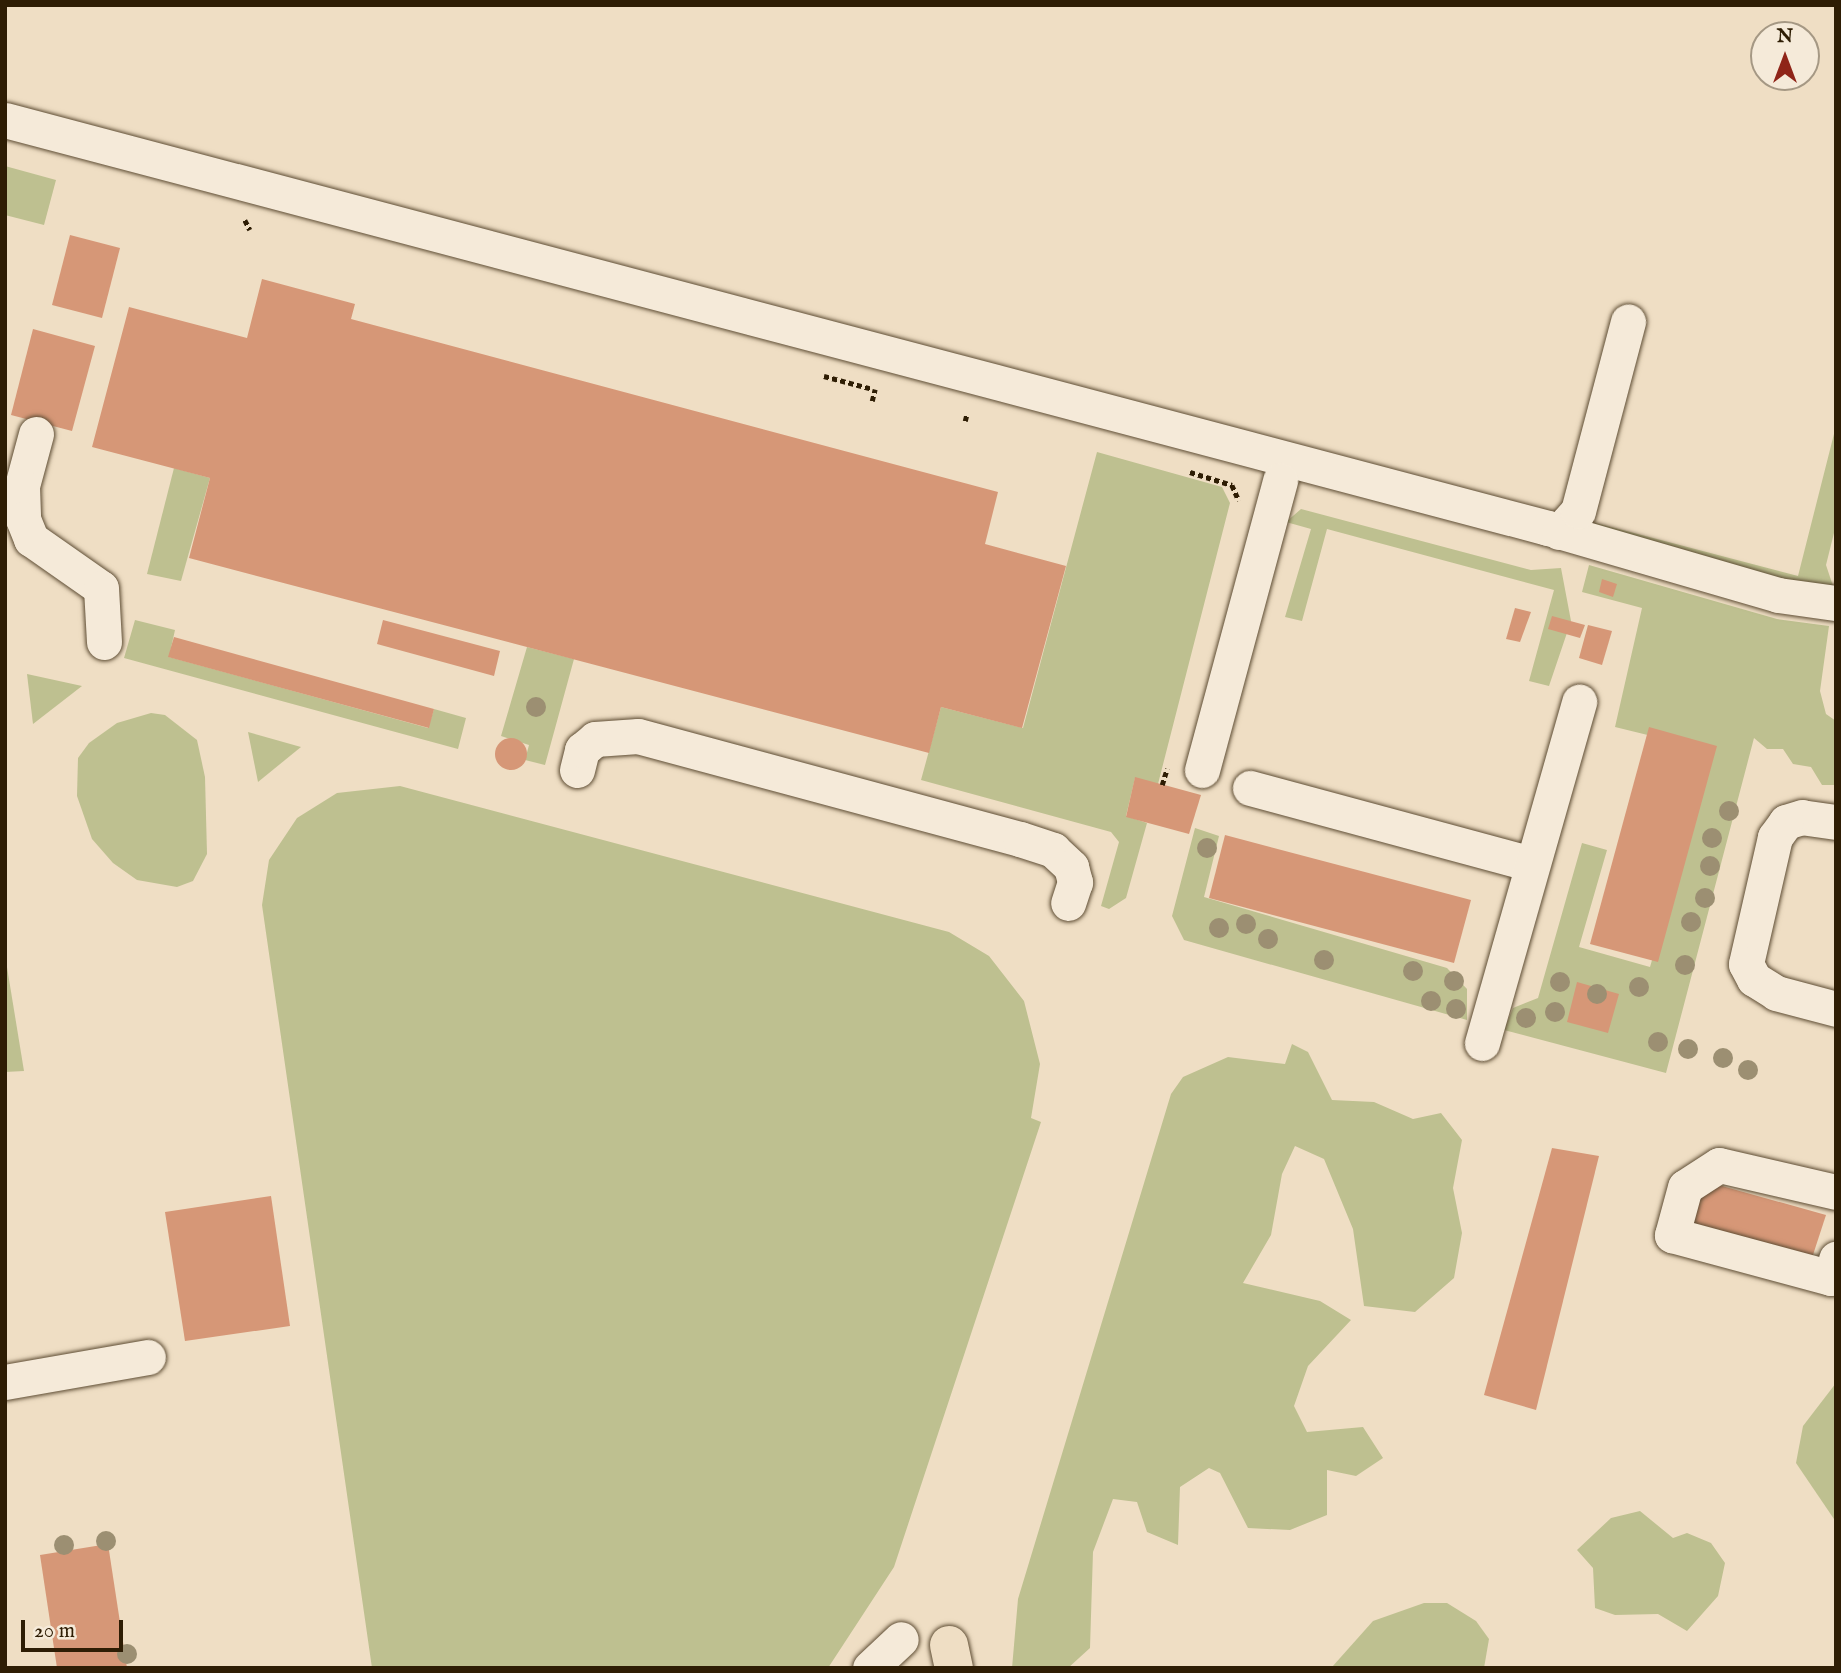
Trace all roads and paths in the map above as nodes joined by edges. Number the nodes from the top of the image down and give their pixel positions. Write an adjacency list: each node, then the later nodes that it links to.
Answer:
1 (5, 120): 18 (street)
2 (5, 139): 16 (street)
3 (258, 223): 4 (path)
4 (250, 230)
5 (1628, 322): 18 (street)
6 (821, 375): 7 (path)
7 (875, 389): 8 (path); 9 (path)
8 (888, 392)
9 (872, 401)
10 (954, 410): 11 (path)
11 (967, 413): 12 (path); 13 (path)
12 (979, 416)
13 (965, 421)
14 (36, 434): 21 (street)
15 (1185, 471): 17 (path)
16 (1270, 478): 20 (street); 24 (street)
17 (1236, 515)
18 (1559, 531): 19 (street)
19 (1836, 603)
20 (1836, 619)
21 (104, 642)
22 (1579, 702): 27 (street)
23 (577, 769): 28 (street)
24 (1179, 769)
25 (1250, 788): 27 (street)
26 (1836, 822): 29 (street)
27 (1532, 864): 30 (street)
28 (1068, 903)
29 (1836, 1009)
30 (1482, 1044)
31 (1836, 1192): 32 (street)
32 (1836, 1259)
33 (148, 1357): 34 (street)
34 (5, 1382)
35 (901, 1639): 36 (street)
36 (870, 1668)

